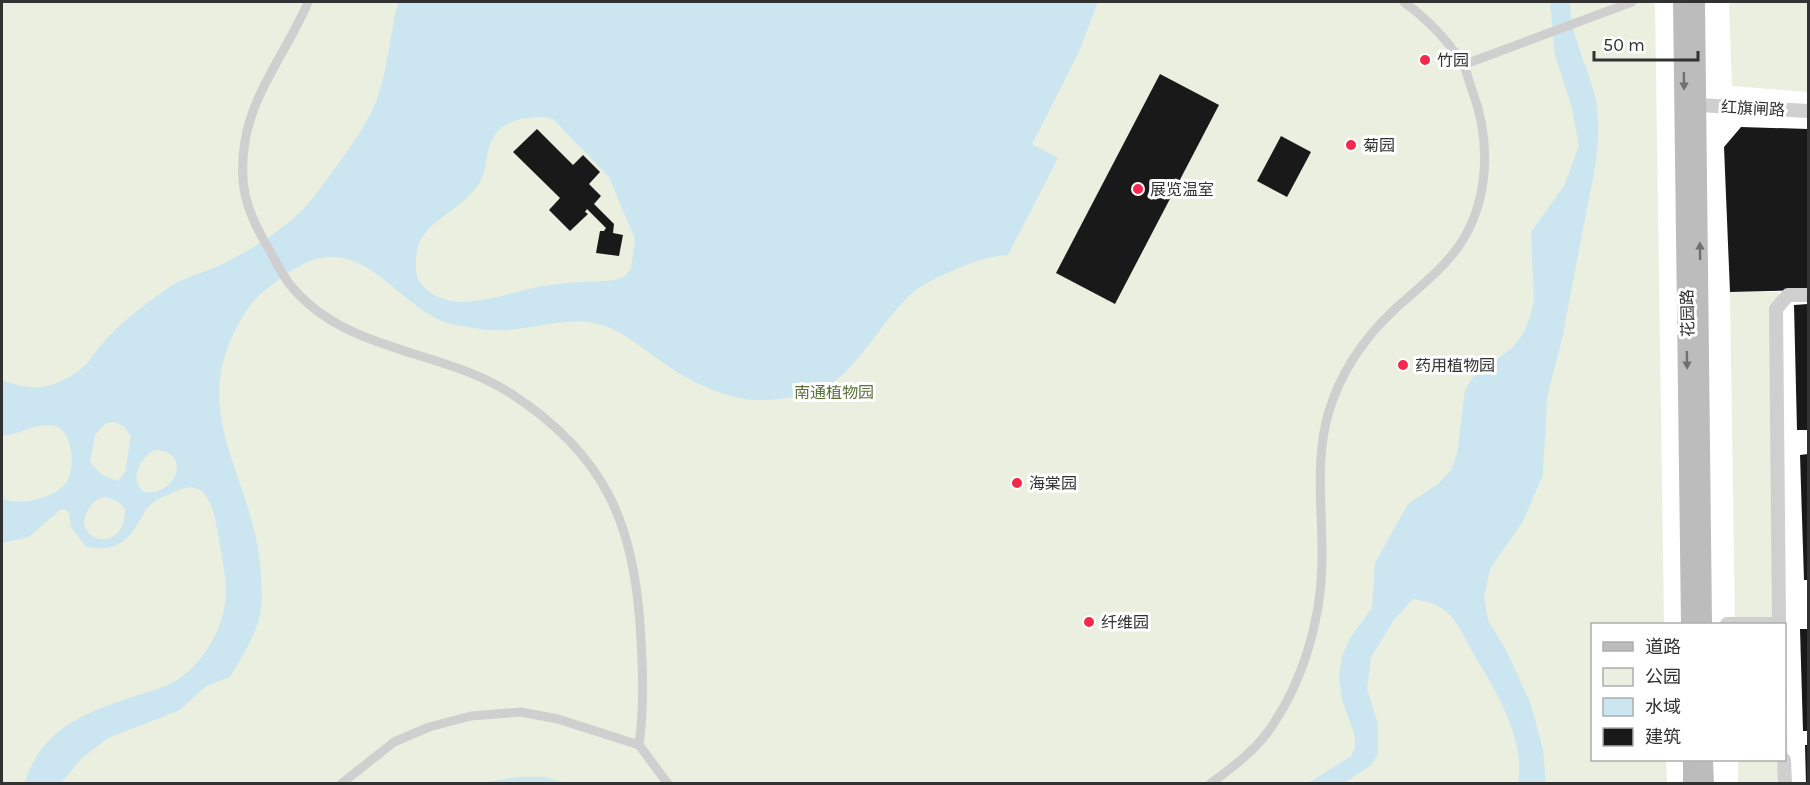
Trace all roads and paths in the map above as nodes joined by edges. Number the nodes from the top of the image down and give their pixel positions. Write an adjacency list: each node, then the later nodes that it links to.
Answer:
1 (308, 2): 13 (street)
2 (1404, 2): 6 (street)
3 (1632, 2): 6 (street)
4 (1682, 2): 10 (main road, 花园路, one-way to 10)
5 (1696, 2): 7 (main road, 花园路)
6 (1463, 65): 19 (street)
7 (1698, 105): 8 (street, 红旗闸路); 11 (main road, 花园路, one-way to 7)
8 (1809, 111)
9 (1809, 295): 12 (street)
10 (1690, 623)
11 (1703, 623)
12 (1779, 623)
13 (639, 745): 17 (street); 18 (street)
14 (1692, 761): 20 (main road)
15 (1704, 761): 21 (main road)
16 (1784, 761): 22 (street)
17 (341, 783)
18 (668, 783)
19 (1210, 783)
20 (1692, 783)
21 (1705, 783)
22 (1785, 783)

